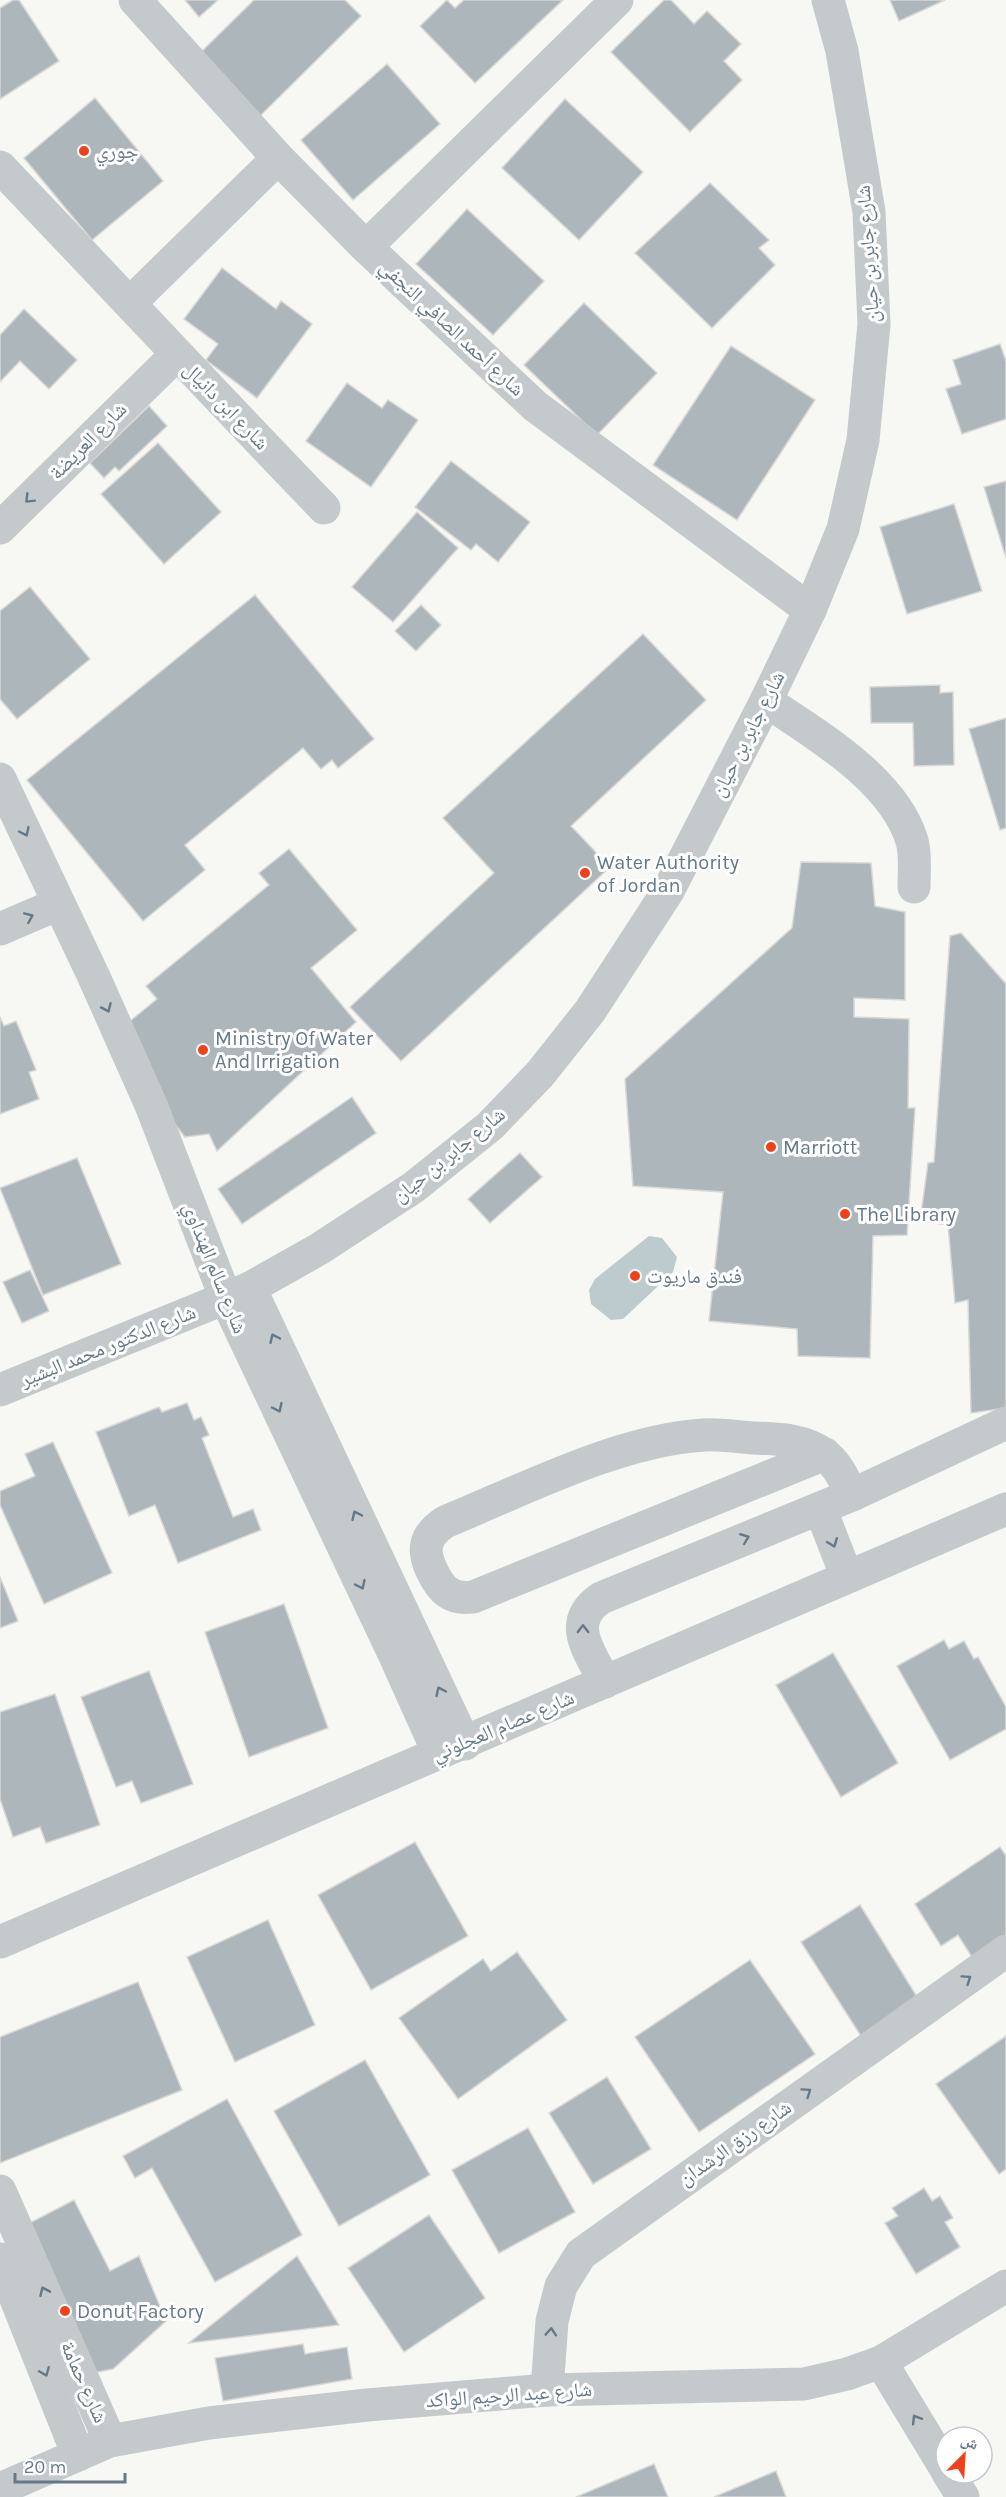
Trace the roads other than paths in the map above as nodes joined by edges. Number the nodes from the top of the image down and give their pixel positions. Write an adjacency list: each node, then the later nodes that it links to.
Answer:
1 (135, 0): 4 (street, شارع أحمد الصافي النجفي)
2 (617, 0): 6 (street)
3 (828, 0): 11 (street, شارع جابر بن حيان)
4 (278, 158): 6 (street, شارع أحمد الصافي النجفي); 7 (street)
5 (0, 167): 7 (street, شارع ابن دانيال)
6 (366, 247): 11 (street, شارع أحمد الصافي النجفي)
7 (130, 303): 8 (street, شارع ابن دانيال)
8 (176, 355): 9 (street, شارع ابن دانيال); 10 (street, شارع العريضة, one-way to 10)
9 (324, 507)
10 (0, 528)
11 (810, 610): 12 (street, شارع جابر بن حيان)
12 (766, 701): 14 (street); 17 (street, شارع جابر بن حيان)
13 (0, 779): 15 (street, شارع سالم الهنداوي, one-way to 15)
14 (914, 886)
15 (58, 904): 16 (street, one-way to 15); 17 (street, شارع سالم الهنداوي, one-way to 17)
16 (0, 929)
17 (238, 1294): 18 (street, شارع الدكتور محمد البشير); 26 (street, شارع سالم الهنداوي)
18 (0, 1390)
19 (1006, 1423): 21 (street)
20 (825, 1454): 20 (street); 21 (street)
21 (852, 1495): 22 (street)
22 (820, 1508): 24 (street, one-way to 24); 25 (street, one-way to 22)
23 (1006, 1509): 24 (street, شارع عصام العجلوني)
24 (847, 1578): 25 (street, شارع عصام العجلوني)
25 (605, 1682): 26 (street, شارع عصام العجلوني)
26 (452, 1749): 27 (street, شارع عصام العجلوني)
27 (0, 1942)
28 (1006, 1951): 33 (street, شارع رزق الرشدان, one-way to 28)
29 (3, 2208): 34 (street, شارع حمامة, one-way to 29)
30 (0, 2259): 36 (street, شارع حمامة, one-way to 36)
31 (1006, 2286): 32 (street, شارع عبد الرحيم الواكد)
32 (881, 2362): 33 (street, شارع عبد الرحيم الواكد); 35 (street, one-way to 32)
33 (547, 2390): 34 (street, شارع عبد الرحيم الواكد)
34 (110, 2441): 36 (street, شارع عبد الرحيم الواكد)
35 (934, 2449)
36 (78, 2455): 37 (street, شارع عبد الرحيم الواكد)
37 (0, 2489)

